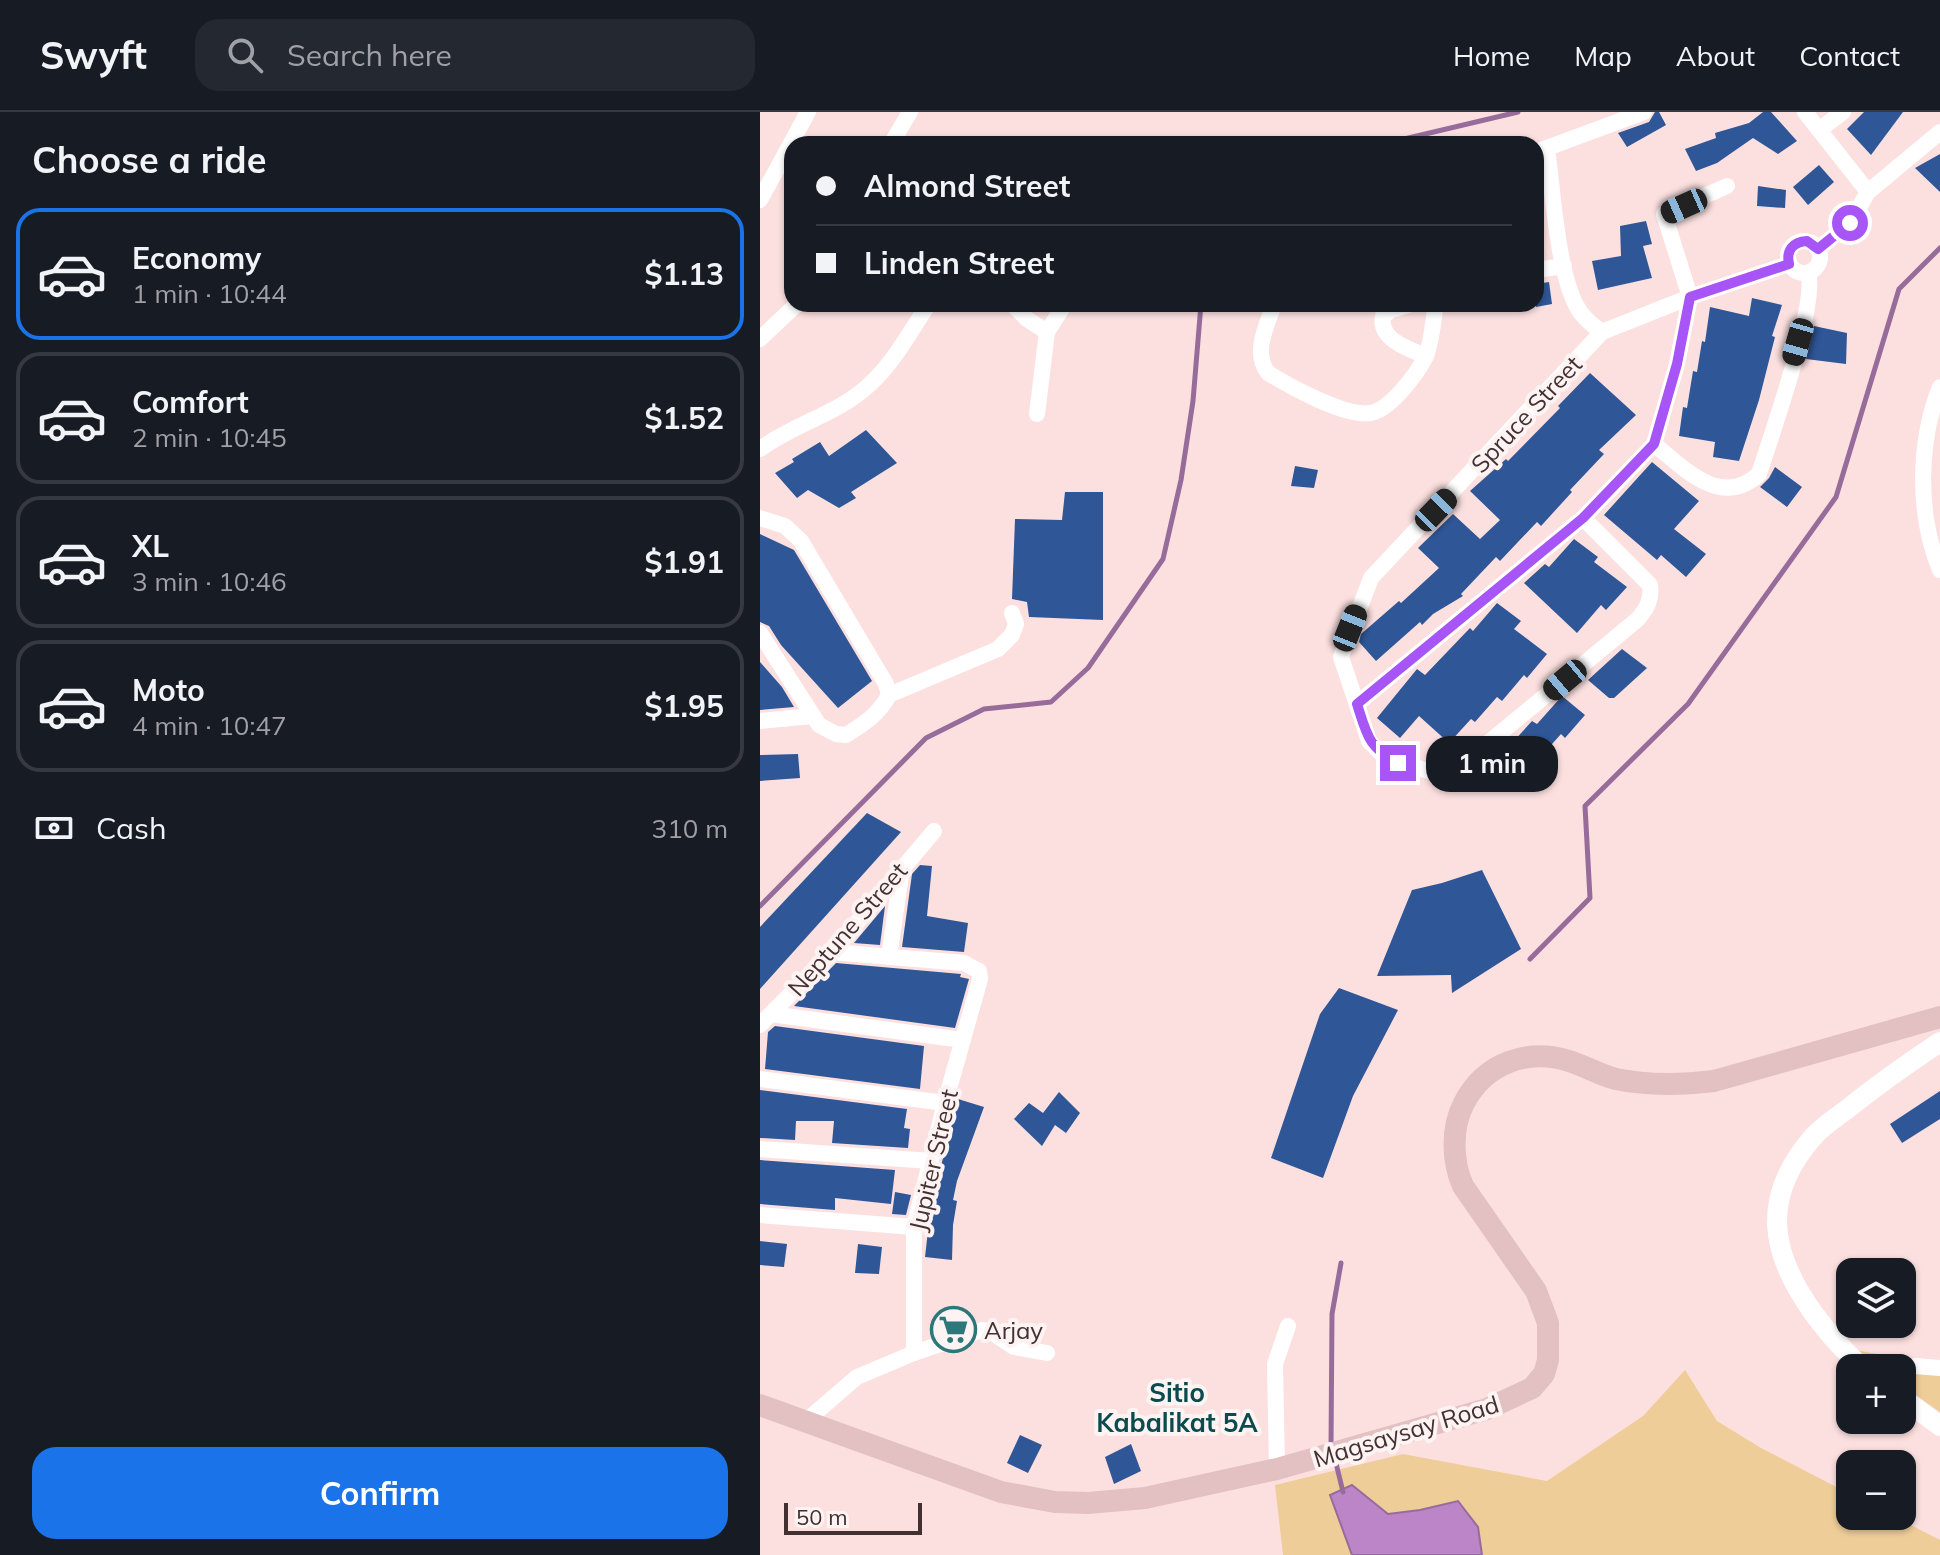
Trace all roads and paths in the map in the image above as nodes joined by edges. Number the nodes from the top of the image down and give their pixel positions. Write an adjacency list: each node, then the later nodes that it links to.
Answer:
1 (808, 112): 8 (street)
2 (910, 112): 9 (street)
3 (1644, 112): 10 (street)
4 (1805, 112): 6 (street)
5 (1843, 112): 6 (street)
6 (1819, 130): 14 (street)
7 (1940, 132): 14 (street)
8 (795, 136)
9 (896, 136)
10 (1544, 149)
11 (784, 156): 15 (street)
12 (1544, 161): 18 (street)
13 (1727, 186): 21 (street)
14 (1868, 192): 16 (street)
15 (760, 200)
16 (1818, 249): 17 (street); 20 (street)
17 (1789, 264): 20 (street); 21 (street, Spruce Street)
18 (1564, 266): 19 (street); 30 (street)
19 (1544, 269)
20 (1808, 273): 35 (street)
21 (1690, 297): 30 (street, Spruce Street); 35 (street)
22 (789, 312): 31 (street)
23 (924, 312): 36 (street)
24 (1020, 312): 29 (street)
25 (1060, 312): 29 (street)
26 (1272, 312): 32 (street)
27 (1388, 312): 32 (street)
28 (1434, 312): 32 (street)
29 (1047, 332): 34 (street)
30 (1602, 332): 43 (street, Spruce Street)
31 (760, 339)
32 (1426, 356)
33 (1940, 387): 39 (street)
34 (1037, 414)
35 (1654, 444): 38 (street)
36 (760, 449)
37 (760, 518): 42 (street)
38 (1583, 518): 43 (street); 43 (street, Spruce Street)
39 (1940, 570)
40 (1012, 613): 42 (street)
41 (760, 633): 44 (street)
42 (889, 695): 44 (street)
43 (1357, 704)
44 (813, 716): 45 (street)
45 (760, 721)
46 (934, 831): 47 (street, Neptune Street)
47 (903, 866): 48 (street, Neptune Street); 49 (street)
48 (832, 952): 49 (street); 51 (street, Neptune Street)
49 (889, 957): 52 (street, Jupiter Street)
50 (1940, 1017): 70 (main road, Magsaysay Road)
51 (765, 1020): 52 (street)
52 (963, 1040): 55 (street, Jupiter Street)
53 (1940, 1042): 63 (street)
54 (760, 1079): 55 (street)
55 (945, 1103): 57 (street, Jupiter Street)
56 (760, 1149): 57 (street)
57 (931, 1161): 59 (street, Jupiter Street)
58 (760, 1215): 59 (street)
59 (914, 1227): 61 (street, Jupiter Street)
60 (1288, 1326): 70 (street)
61 (914, 1353): 62 (street); 68 (street)
62 (1047, 1353)
63 (1846, 1354)
64 (1916, 1366): 65 (street)
65 (1940, 1368)
66 (760, 1405): 68 (main road, Magsaysay Road)
67 (1916, 1408): 69 (street)
68 (807, 1420): 70 (main road, Magsaysay Road)
69 (1940, 1426)
70 (1277, 1469)

